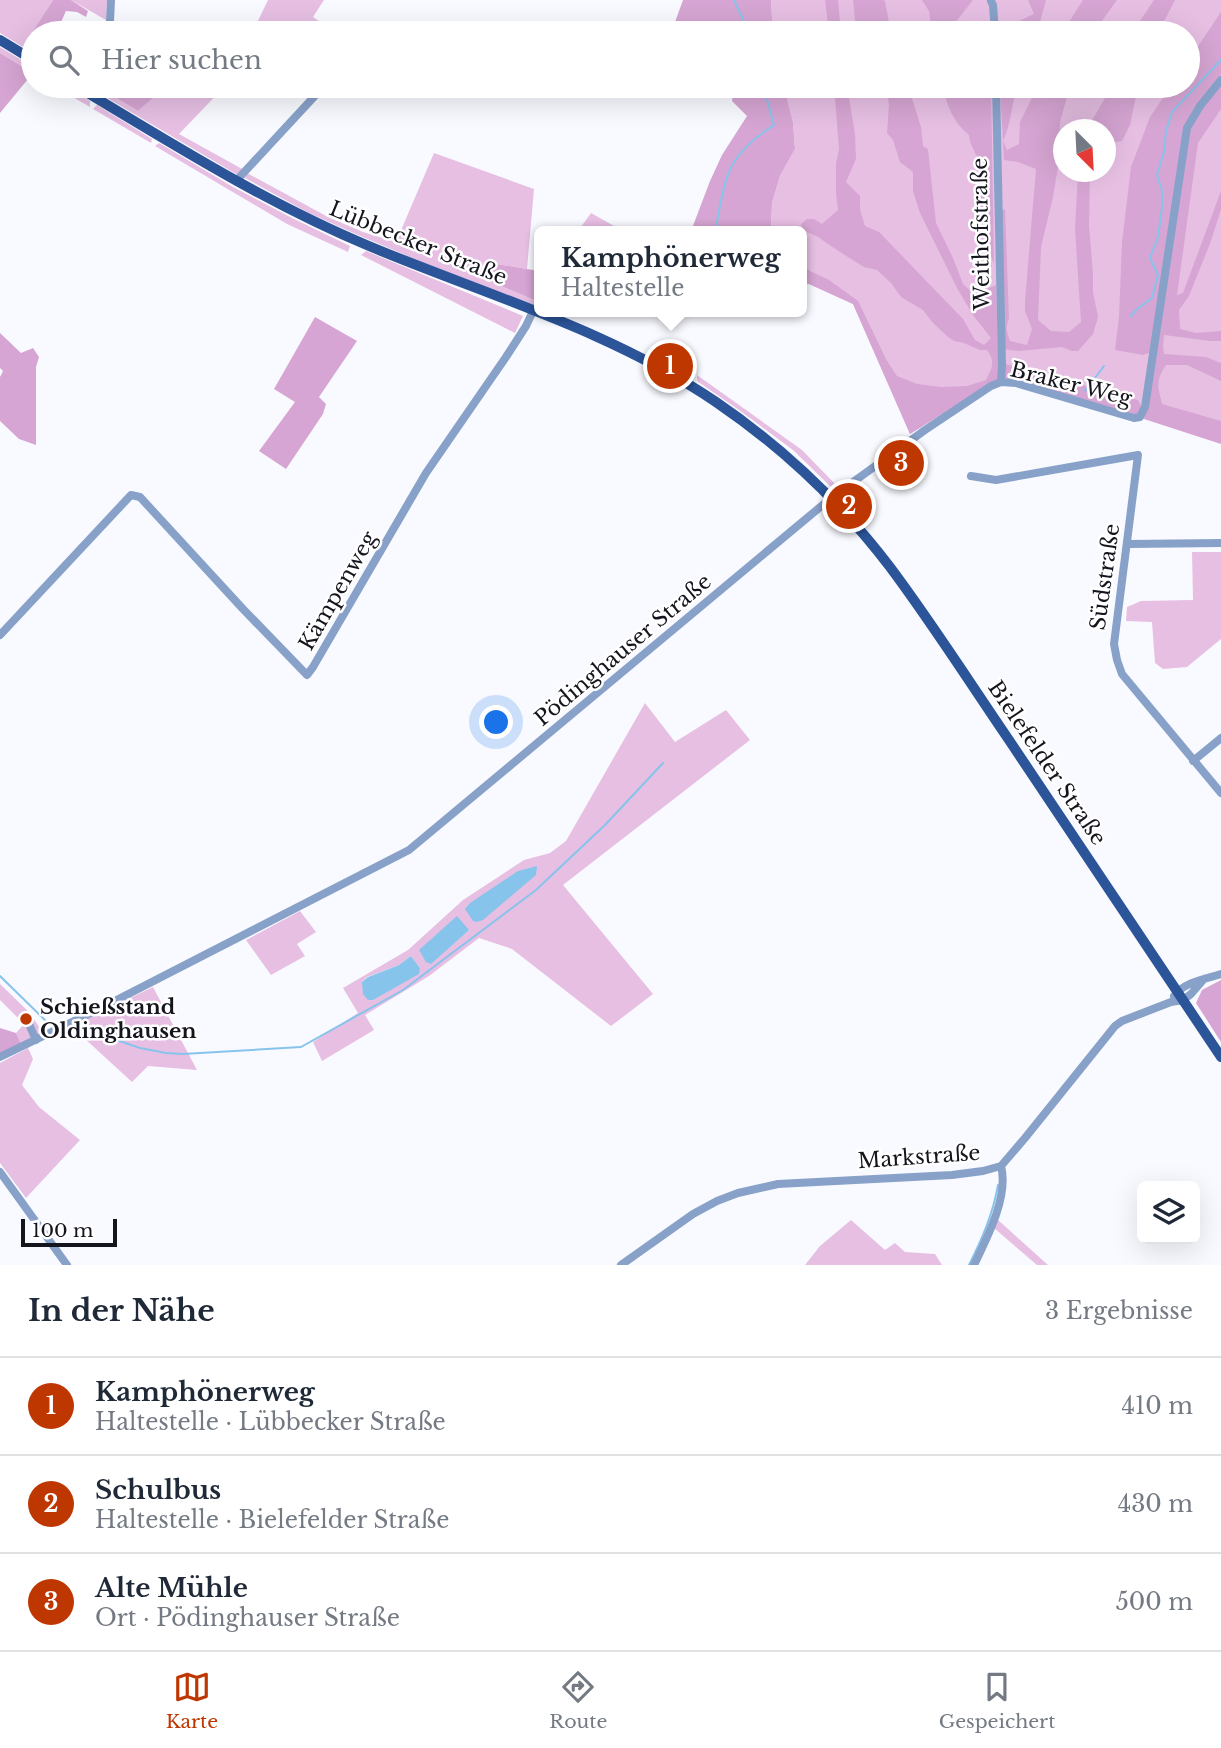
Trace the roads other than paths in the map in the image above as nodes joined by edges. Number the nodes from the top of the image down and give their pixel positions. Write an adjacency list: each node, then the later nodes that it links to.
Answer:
1 (111, 0): 3 (street)
2 (991, 1): 4 (street)
3 (110, 21)
4 (994, 21)
5 (0, 40): 6 (main road)
6 (21, 53)
7 (1221, 80): 14 (street, Braker Weg)
8 (97, 98): 11 (main road, Lübbecker Straße)
9 (313, 98): 11 (street)
10 (996, 98): 14 (street, Weithofstraße)
11 (236, 181): 12 (main road, Lübbecker Straße)
12 (533, 311): 20 (street, Kämpenweg)
13 (548, 317): 17 (main road, Lübbecker Straße)
14 (1001, 382): 15 (street, Braker Weg)
15 (925, 430): 17 (street, Pödinghauser Straße)
16 (971, 476): 18 (street, Südstraße)
17 (831, 498): 25 (main road, Bielefelder Straße); 27 (street, Pödinghauser Straße)
18 (1128, 544): 19 (street); 22 (street, Südstraße)
19 (1221, 544)
20 (0, 635)
21 (1221, 738): 22 (street)
22 (1193, 761): 23 (street, Südstraße)
23 (1221, 793)
24 (1221, 974): 25 (street)
25 (1180, 996): 29 (main road, Bielefelder Straße); 30 (street, Markstraße)
26 (29, 1024): 27 (street)
27 (36, 1040): 28 (street, Pödinghauser Straße)
28 (0, 1057)
29 (1221, 1057)
30 (1001, 1166): 33 (street, Markstraße); 34 (street)
31 (0, 1172): 32 (street)
32 (67, 1265)
33 (621, 1265)
34 (974, 1265)

